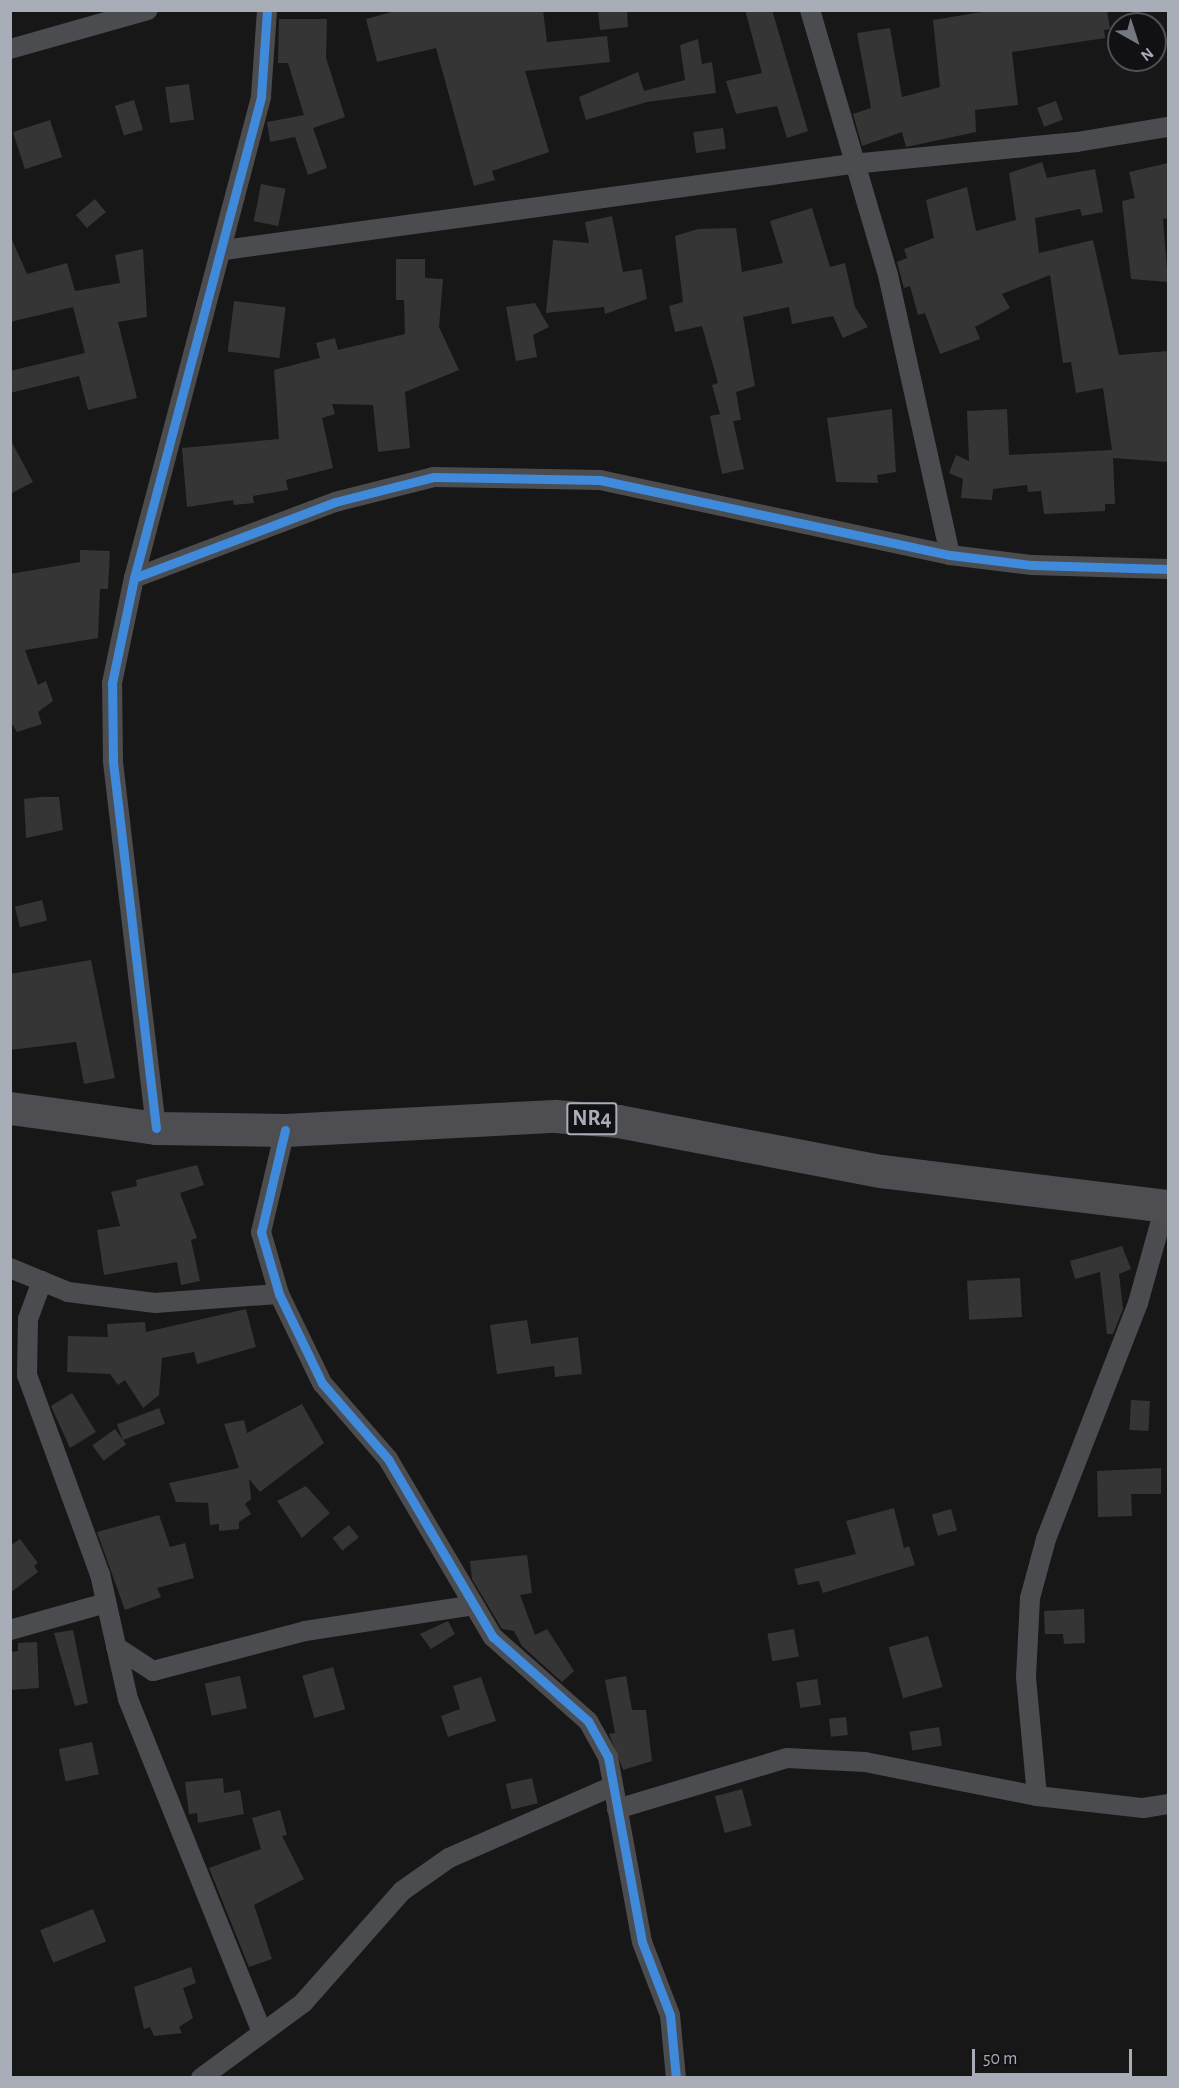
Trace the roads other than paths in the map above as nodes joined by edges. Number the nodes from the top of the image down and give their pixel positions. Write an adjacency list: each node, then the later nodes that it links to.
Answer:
1 (148, 10): 4 (street)
2 (267, 10): 7 (street)
3 (810, 10): 6 (street)
4 (10, 49)
5 (1168, 127): 6 (street)
6 (852, 164): 7 (street); 8 (street)
7 (224, 250): 10 (street)
8 (950, 555): 9 (street); 10 (street)
9 (1168, 569)
10 (134, 578): 12 (street)
11 (10, 1108): 12 (highway, NR4)
12 (156, 1128): 13 (highway, NR4)
13 (285, 1130): 14 (highway, NR4); 17 (street)
14 (1167, 1206): 23 (street)
15 (10, 1268): 16 (street)
16 (42, 1281): 17 (street); 18 (street)
17 (279, 1294): 19 (street)
18 (106, 1603): 20 (street); 21 (street)
19 (474, 1605): 21 (street); 22 (street)
20 (10, 1630)
21 (116, 1647): 26 (street)
22 (613, 1786): 25 (street); 26 (street)
23 (1037, 1796): 24 (street); 25 (street)
24 (1168, 1804)
25 (617, 1809): 28 (street)
26 (261, 2032): 27 (street)
27 (201, 2078)
28 (676, 2078)

